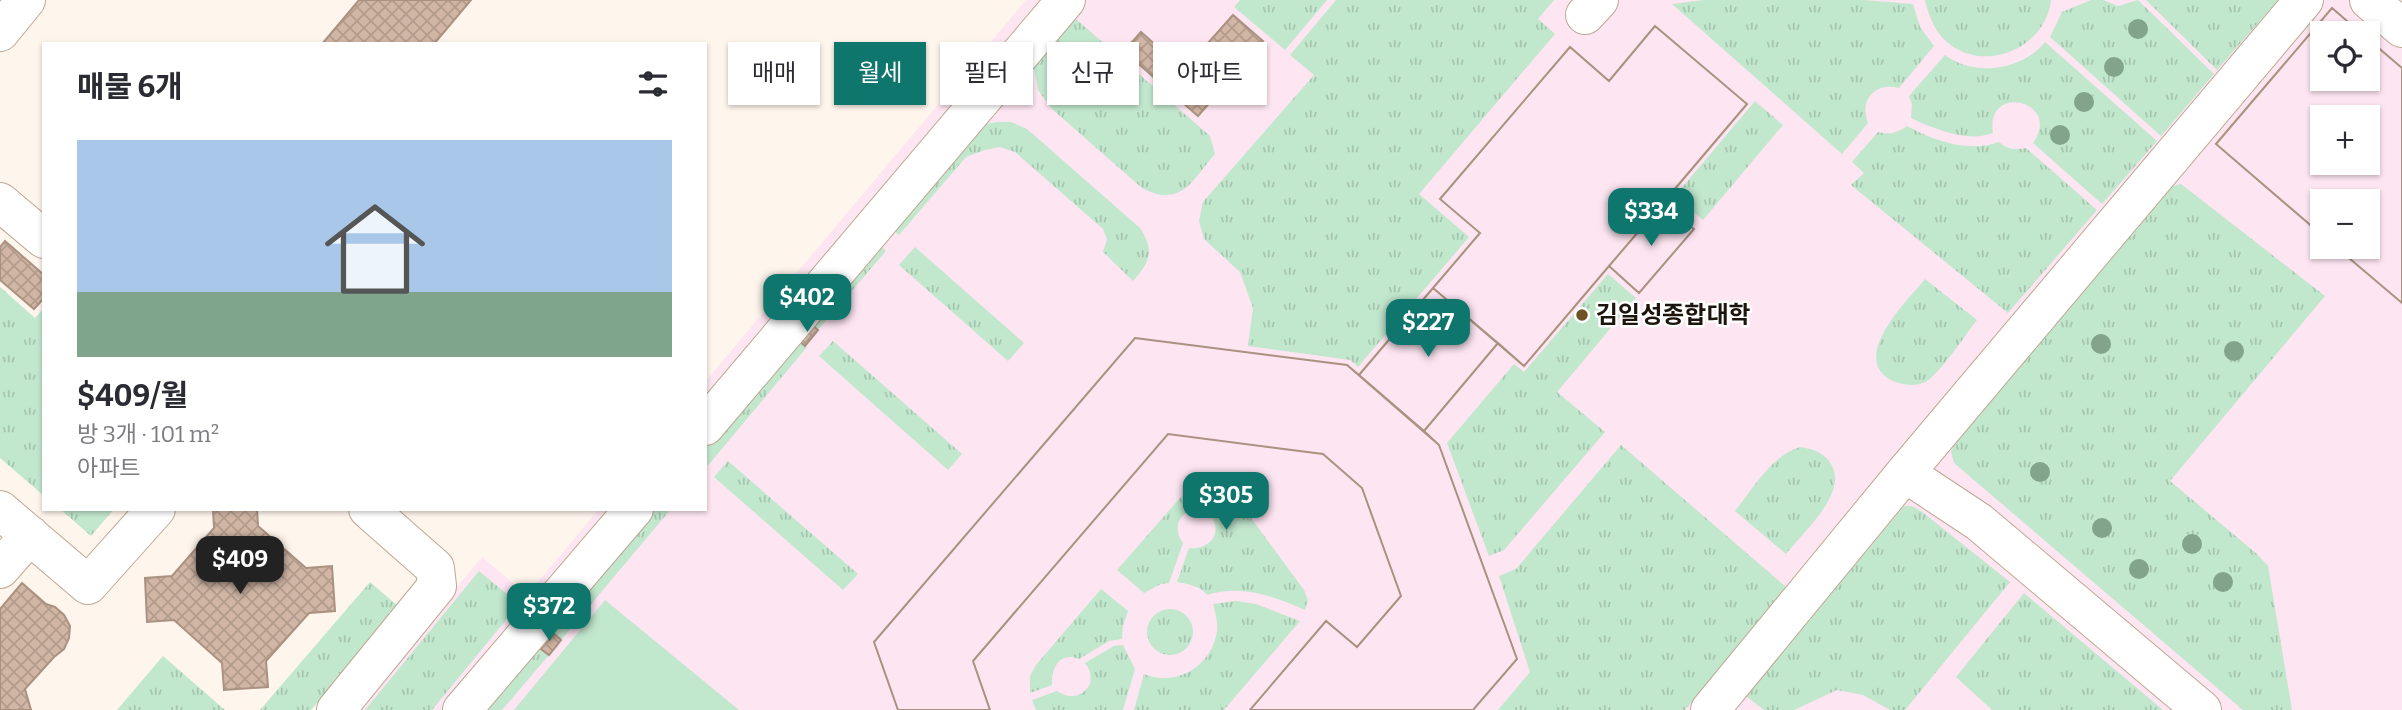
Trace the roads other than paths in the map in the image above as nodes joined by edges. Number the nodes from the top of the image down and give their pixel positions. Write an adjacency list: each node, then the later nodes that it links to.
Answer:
1 (26, 0): 6 (street)
2 (1066, 0): 9 (street)
3 (2304, 0): 10 (street)
4 (2369, 0): 5 (street)
5 (2402, 28)
6 (0, 32)
7 (0, 202): 8 (street)
8 (42, 237)
9 (707, 424)
10 (1905, 473): 19 (street); 20 (street)
11 (0, 510): 15 (street)
12 (154, 511): 15 (street)
13 (371, 511): 17 (street)
14 (632, 511): 18 (street)
15 (30, 535): 16 (street)
16 (0, 569)
17 (336, 710)
18 (463, 710)
19 (1710, 710)
20 (2203, 710)

